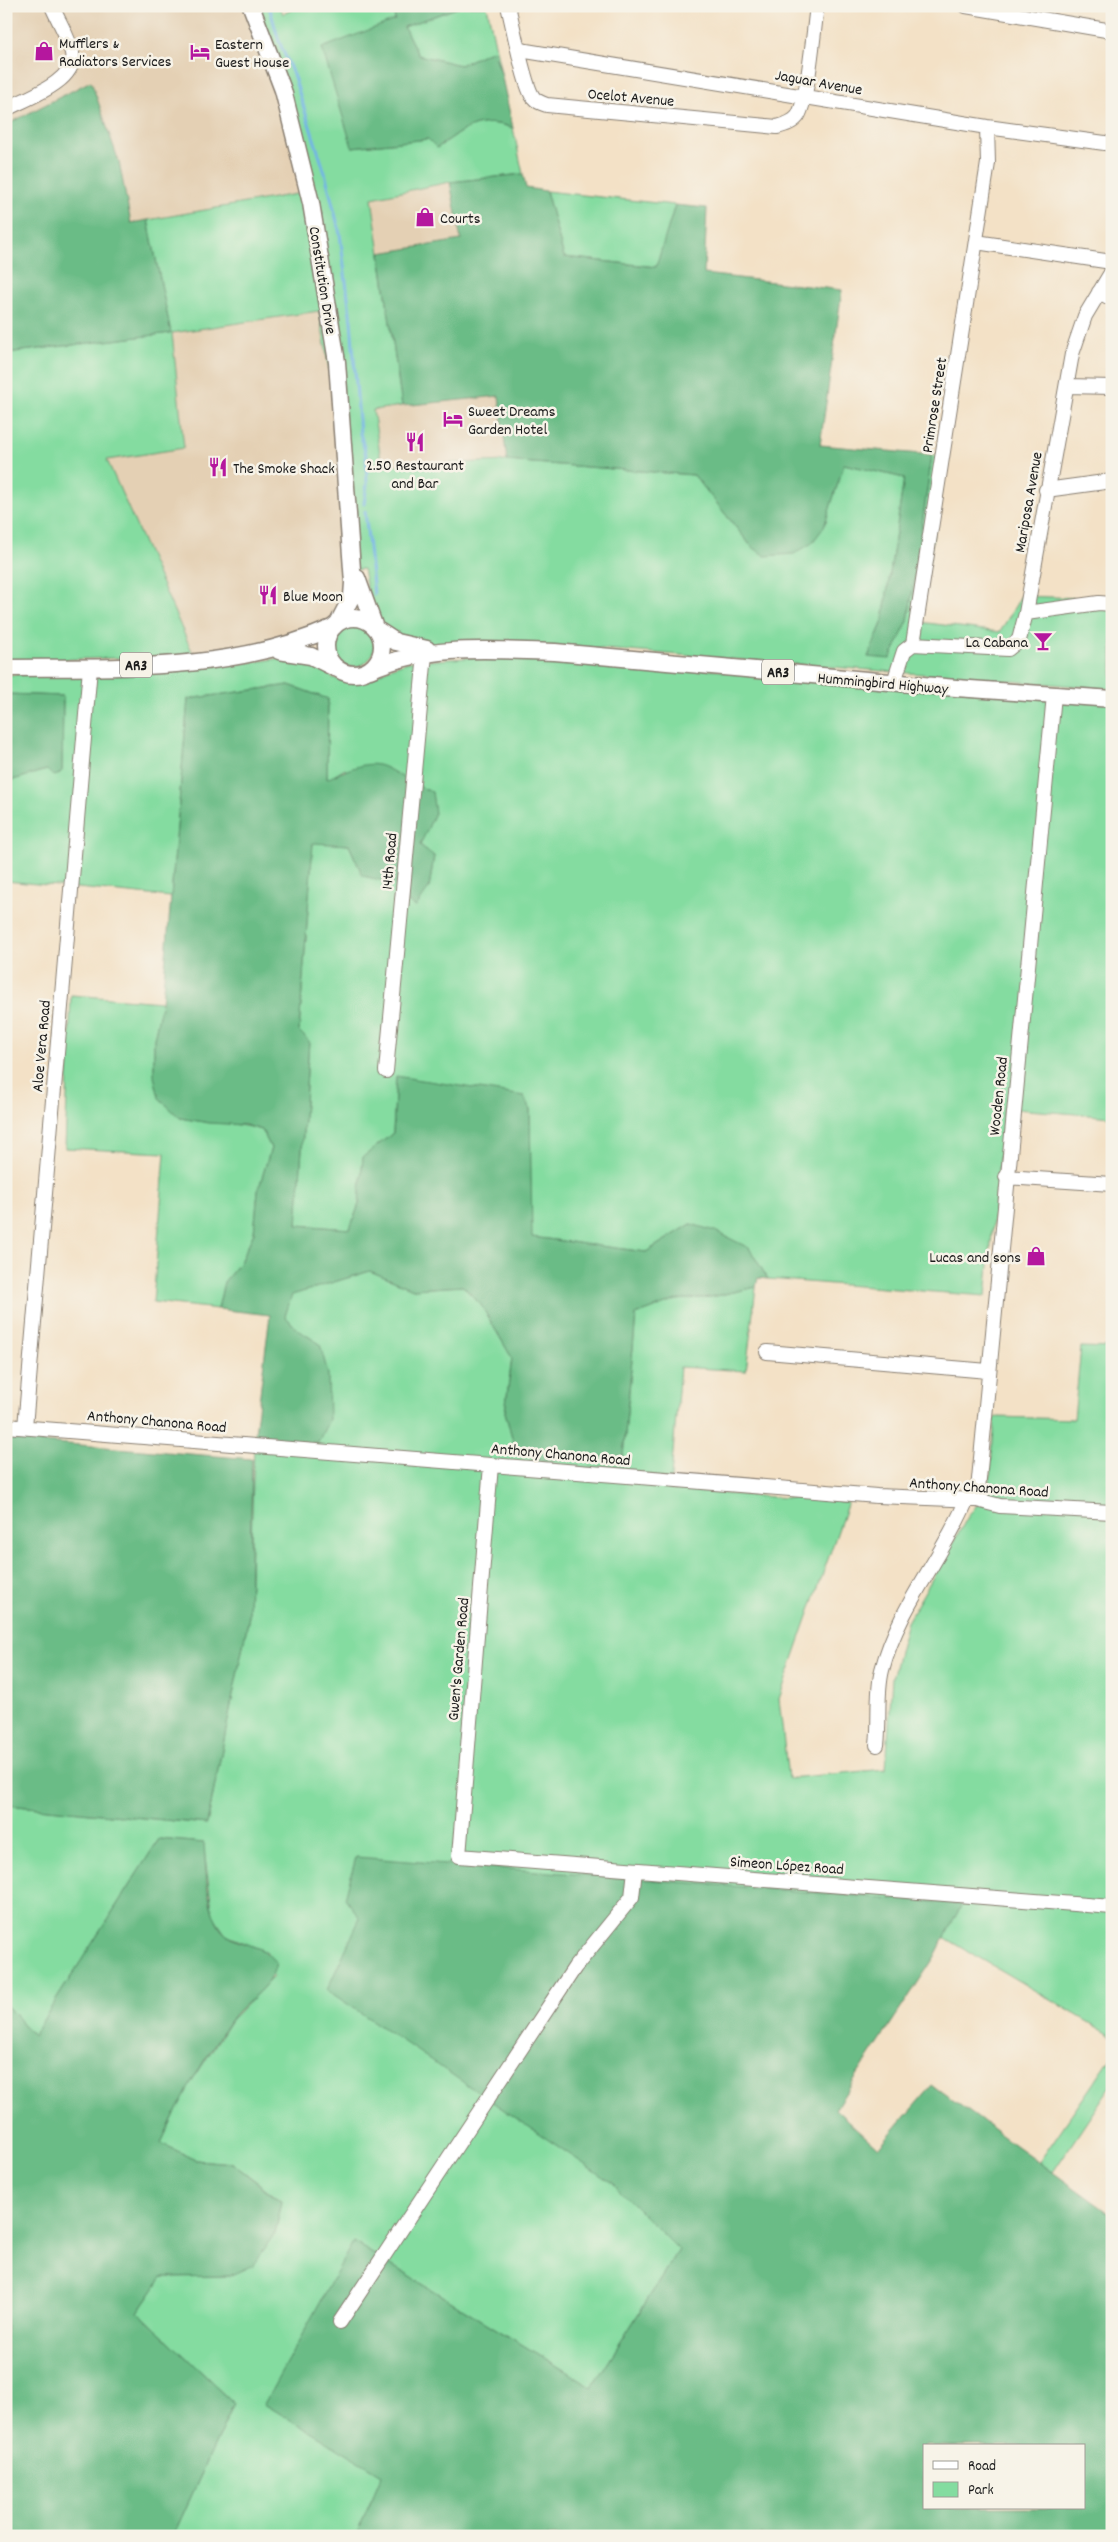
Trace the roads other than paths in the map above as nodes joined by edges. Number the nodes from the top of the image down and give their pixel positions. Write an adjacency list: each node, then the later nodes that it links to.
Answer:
1 (52, 6): 9 (street)
2 (251, 6): 21 (main road, Constitution Drive)
3 (508, 6): 7 (street, Ocelot Avenue)
4 (817, 6): 8 (street, Ocelot Avenue)
5 (966, 6): 6 (street)
6 (1112, 31)
7 (520, 50): 8 (street, Jaguar Avenue); 8 (street, Ocelot Avenue)
8 (804, 96): 10 (street, Jaguar Avenue)
9 (6, 109)
10 (987, 128): 11 (street, Jaguar Avenue); 12 (street, Primrose Street)
11 (1112, 144)
12 (976, 242): 13 (street); 26 (street, Primrose Street)
13 (1112, 262)
14 (1112, 271): 15 (street, Mariposa Avenue)
15 (1099, 292): 16 (street); 17 (street, Mariposa Avenue)
16 (1112, 299)
17 (1067, 386): 18 (street); 20 (street, Mariposa Avenue)
18 (1112, 387)
19 (1112, 481): 20 (street)
20 (1046, 490): 23 (street, Mariposa Avenue)
21 (352, 564): 24 (main road, Constitution Drive); 25 (main road, Constitution Drive)
22 (1112, 604): 23 (street)
23 (1026, 613): 26 (street, Mariposa Avenue)
24 (336, 624): 25 (main road); 28 (main road, AR3); 32 (main road)
25 (376, 628): 27 (main road, Hummingbird Highway / AR3); 33 (main road)
26 (913, 644): 34 (street, Primrose Street)
27 (445, 651): 29 (main road, Hummingbird Highway / AR3); 34 (main road, Hummingbird Highway / AR3)
28 (264, 652): 31 (main road, AR3); 32 (main road, AR3)
29 (425, 654): 33 (main road, Hummingbird Highway / AR3); 37 (street, 14th Road)
30 (6, 668): 31 (main road, AR3)
31 (90, 668): 43 (street, Aloe Vera Road)
32 (335, 668): 33 (main road)
33 (370, 670)
34 (894, 682): 35 (main road, Hummingbird Highway / AR3)
35 (1054, 696): 36 (main road, Hummingbird Highway / AR3); 38 (street, Wooden Road)
36 (1112, 699)
37 (386, 1071)
38 (1006, 1176): 39 (street); 41 (street, Wooden Road)
39 (1112, 1184)
40 (767, 1352): 41 (street)
41 (988, 1371): 45 (street, Wooden Road)
42 (6, 1426): 43 (street, Anthony Chanona Road)
43 (25, 1427): 44 (street, Anthony Chanona Road)
44 (491, 1465): 45 (street, Anthony Chanona Road); 48 (street, Gwen's Garden Road)
45 (972, 1499): 46 (street, Anthony Chanona Road); 47 (street, Wooden Road)
46 (1112, 1512)
47 (877, 1746)
48 (459, 1856): 49 (street, Simeon López Road)
49 (635, 1870): 50 (street, Simeon López Road); 51 (street)
50 (1112, 1907)
51 (340, 2322)

